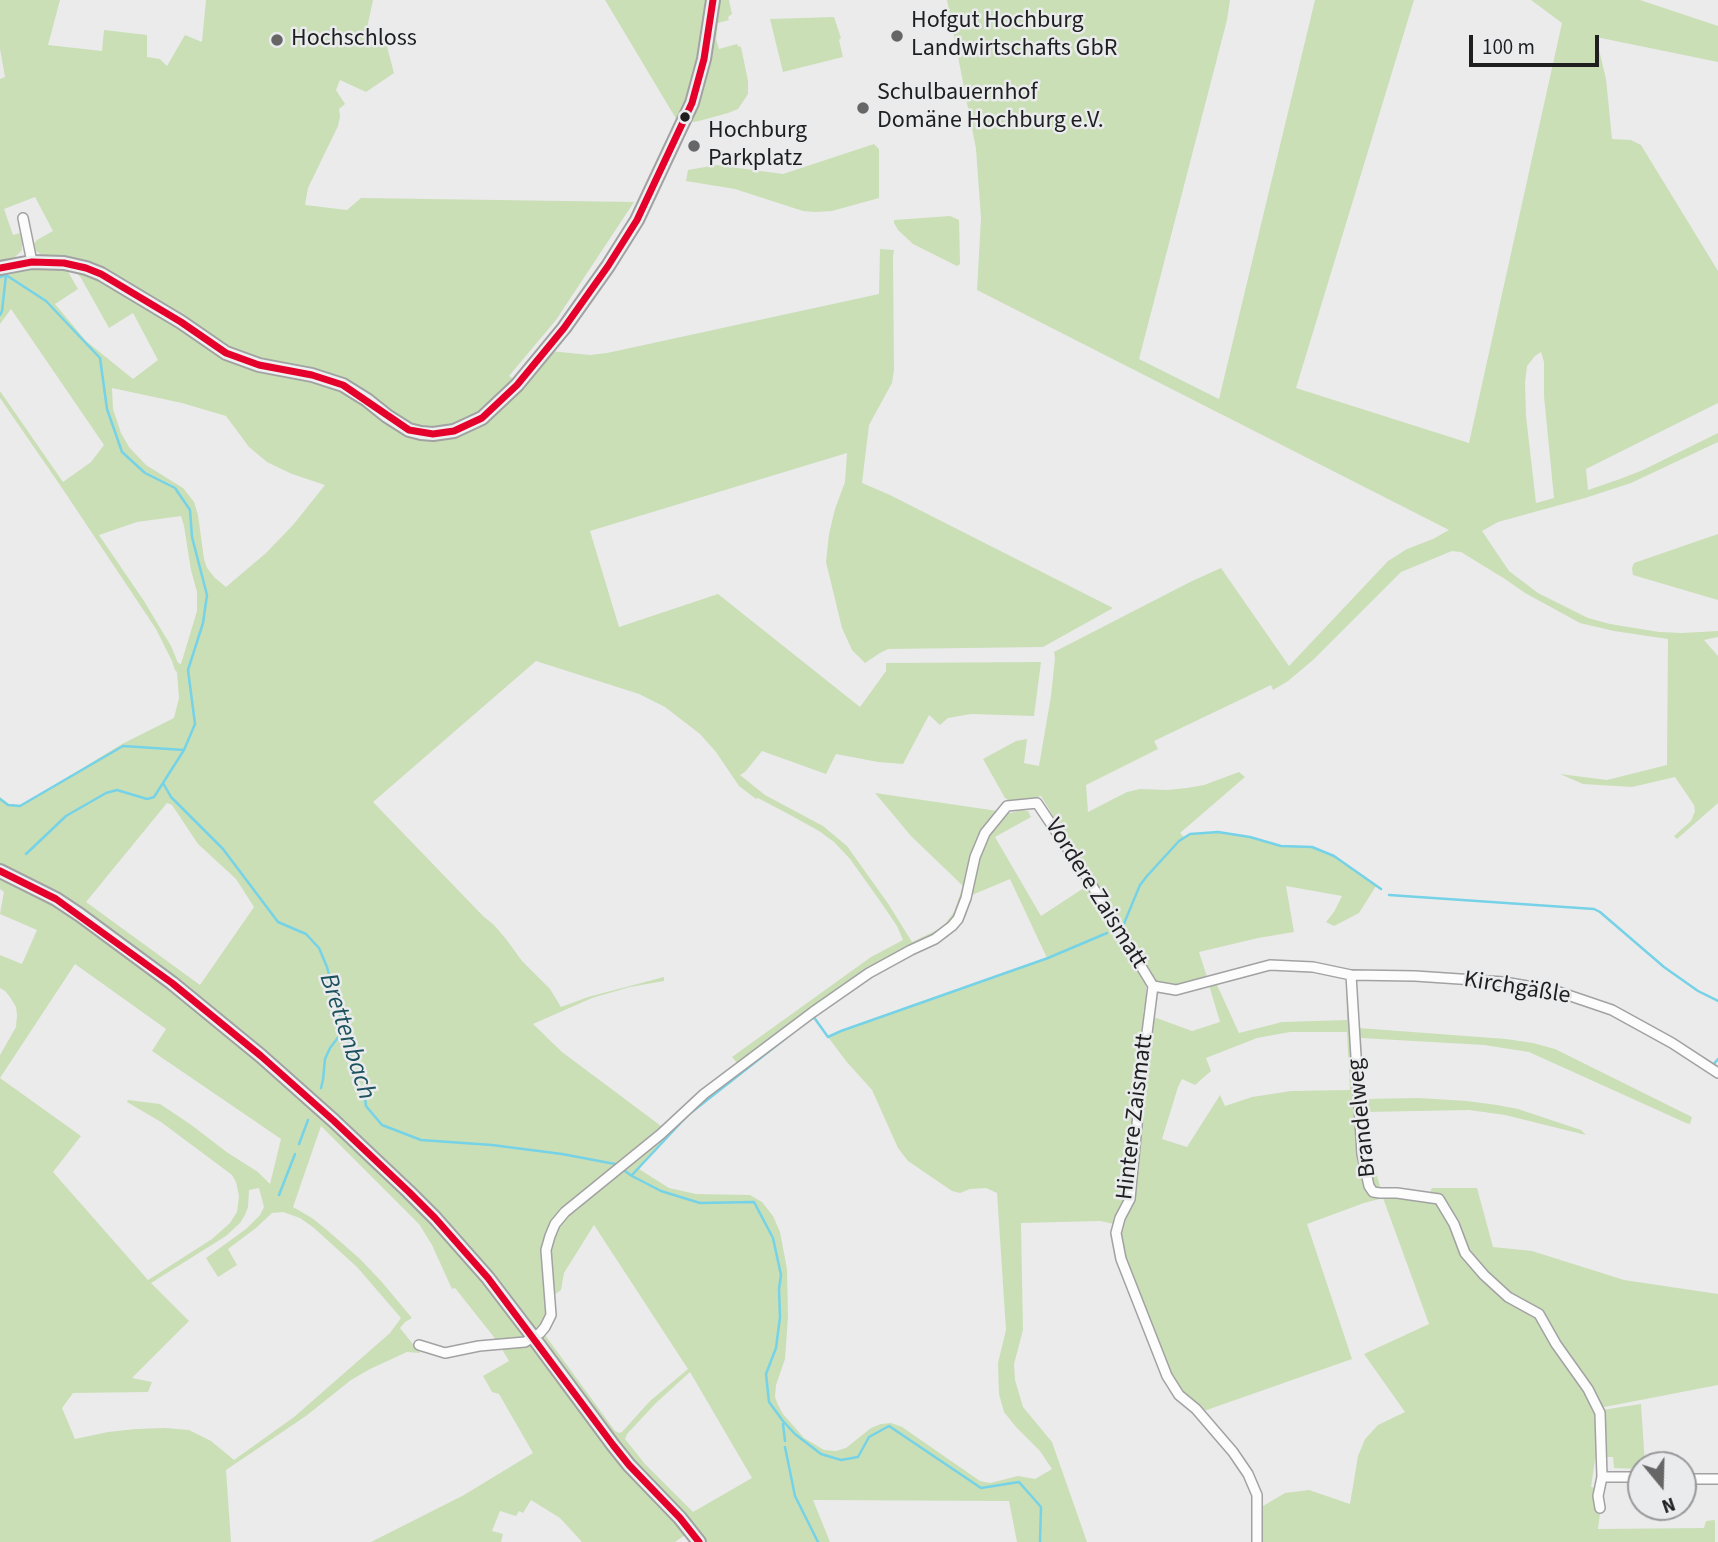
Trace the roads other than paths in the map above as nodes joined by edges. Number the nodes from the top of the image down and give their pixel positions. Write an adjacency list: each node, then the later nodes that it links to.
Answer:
1 (713, 0): 3 (street)
2 (23, 218): 3 (street)
3 (32, 262): 4 (street)
4 (0, 268)
5 (0, 871): 10 (street)
6 (1351, 975): 7 (street, Vordere Zaismatt); 8 (street, Vordere Zaismatt); 12 (street, Brandelweg)
7 (1381, 975): 9 (street, Kirchgäßle)
8 (1153, 986): 10 (street, Vordere Zaismatt); 18 (street, Hintere Zaismatt)
9 (1718, 1073)
10 (533, 1337): 11 (street); 17 (street)
11 (419, 1345)
12 (1602, 1477): 13 (street); 16 (street, Brandelweg)
13 (1627, 1477)
14 (1697, 1479): 15 (street)
15 (1718, 1479)
16 (1600, 1508)
17 (699, 1542)
18 (1257, 1542)

